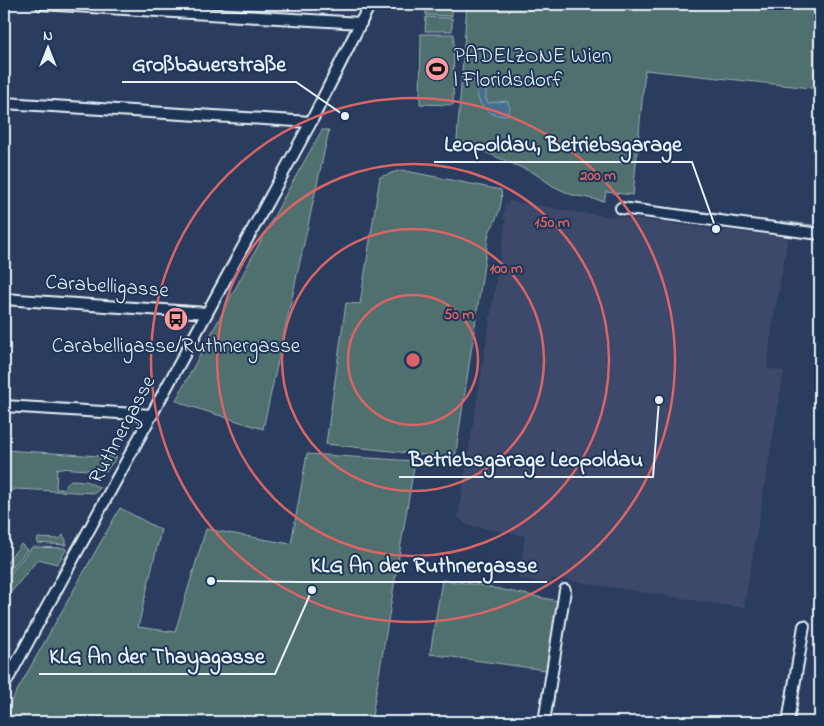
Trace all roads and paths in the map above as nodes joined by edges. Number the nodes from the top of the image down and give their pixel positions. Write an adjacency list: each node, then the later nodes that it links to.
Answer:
1 (41, 4): 3 (street)
2 (370, 4): 3 (street, Ruthnergasse)
3 (360, 23): 5 (street, Ruthnergasse)
4 (4, 103): 5 (street)
5 (311, 122): 9 (street, Ruthnergasse)
6 (621, 208): 7 (street)
7 (820, 234)
8 (4, 299): 9 (street, Carabelligasse)
9 (207, 313): 11 (street, Ruthnergasse)
10 (4, 406): 11 (street)
11 (152, 415): 14 (street, Ruthnergasse)
12 (565, 590): 15 (street)
13 (804, 626): 16 (street)
14 (4, 686)
15 (544, 722)
16 (788, 722)

